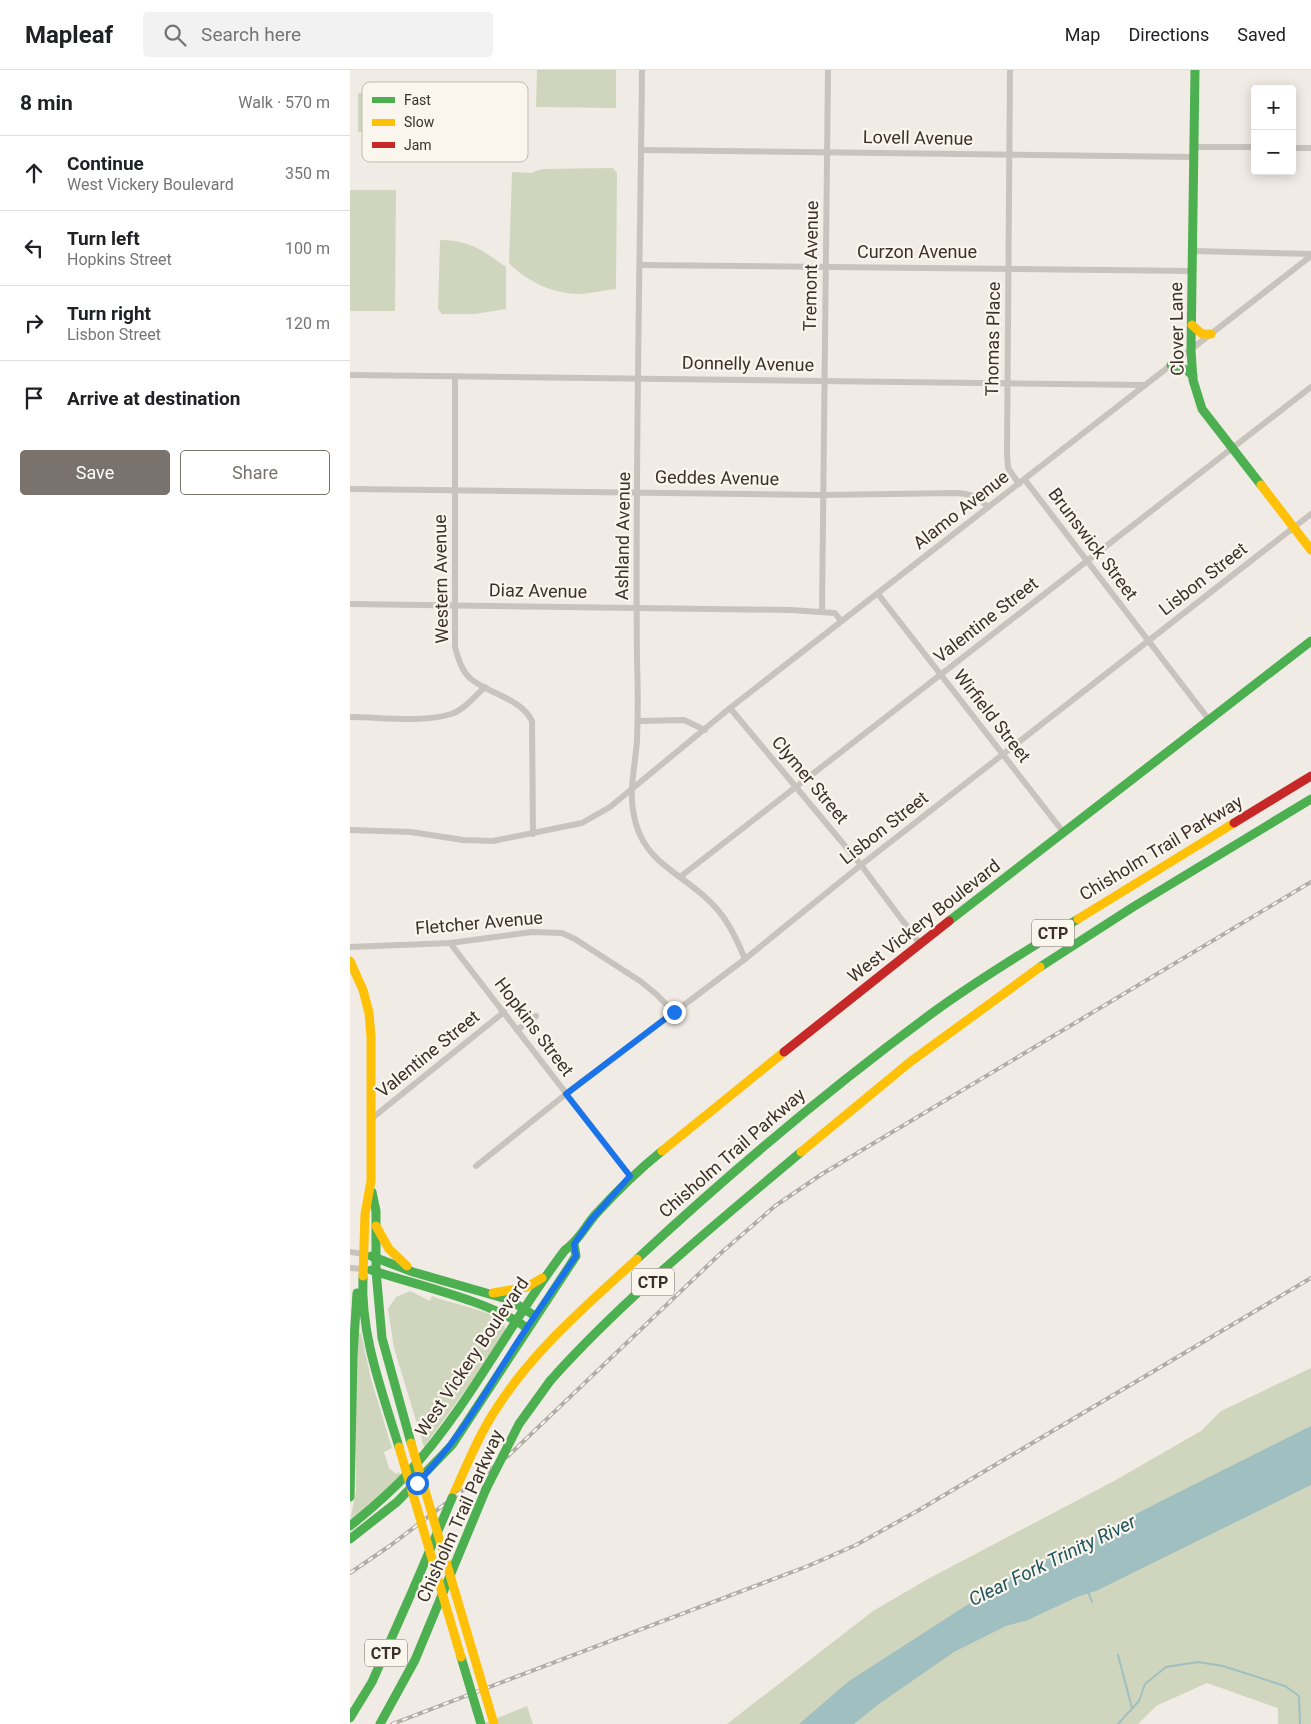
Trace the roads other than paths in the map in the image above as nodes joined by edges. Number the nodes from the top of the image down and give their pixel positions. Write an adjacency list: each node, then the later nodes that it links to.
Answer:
1 (642, 70): 9 (street, Ashland Avenue)
2 (828, 70): 10 (street, Tremont Avenue)
3 (1010, 70): 11 (street, Thomas Place)
4 (1195, 70): 5 (main road, Clover Lane)
5 (1194, 147): 6 (street); 12 (main road, Clover Lane)
6 (1251, 148)
7 (1296, 148): 8 (street)
8 (1311, 148)
9 (641, 150): 10 (street, Lovell Avenue); 15 (street, Ashland Avenue)
10 (827, 152): 11 (street, Lovell Avenue); 16 (street, Tremont Avenue)
11 (1010, 154): 12 (street, Lovell Avenue); 17 (street, Thomas Place)
12 (1194, 157): 13 (main road, Clover Lane)
13 (1193, 251): 14 (street); 18 (main road, Clover Lane)
14 (1311, 255): 20 (street, Alamo Avenue)
15 (640, 264): 16 (street, Curzon Avenue); 26 (street, Ashland Avenue)
16 (826, 266): 17 (street, Curzon Avenue); 27 (street, Tremont Avenue)
17 (1009, 267): 18 (street, Curzon Avenue); 28 (street, Thomas Place)
18 (1193, 270): 19 (main road, Clover Lane)
19 (1192, 325): 20 (main road); 21 (main road, Clover Lane)
20 (1211, 334): 21 (street, Alamo Avenue)
21 (1191, 350): 22 (street, Alamo Avenue); 25 (main road, Clover Lane)
22 (1171, 365): 25 (main road); 29 (street, Alamo Avenue)
23 (350, 375): 24 (street, Donnelly Avenue)
24 (455, 376): 26 (street, Donnelly Avenue); 34 (street, Western Avenue)
25 (1192, 376): 31 (main road, Clover Lane)
26 (639, 378): 27 (street, Donnelly Avenue); 35 (street, Ashland Avenue)
27 (824, 380): 28 (street, Donnelly Avenue); 36 (street, Tremont Avenue)
28 (1008, 383): 29 (street, Donnelly Avenue); 32 (street, Thomas Place)
29 (1145, 385): 32 (street, Alamo Avenue)
30 (1311, 387): 31 (street, Valentine Street)
31 (1232, 448): 39 (main road, Clover Lane); 41 (street, Valentine Street)
32 (1022, 482): 37 (street, Alamo Avenue); 41 (street, Brunswick Street)
33 (350, 489): 34 (street, Geddes Avenue)
34 (455, 490): 35 (street, Geddes Avenue); 44 (street, Western Avenue)
35 (638, 492): 36 (street, Geddes Avenue); 45 (street, Ashland Avenue)
36 (822, 495): 37 (street, Geddes Avenue); 46 (street, Tremont Avenue)
37 (988, 507): 42 (street, Alamo Avenue)
38 (1311, 514): 39 (street, Lisbon Street)
39 (1294, 528): 40 (main road, Clover Lane); 48 (street, Lisbon Street)
40 (1311, 550)
41 (1087, 561): 48 (street, Brunswick Street); 50 (street, Valentine Street)
42 (878, 594): 47 (street, Alamo Avenue); 50 (street, Wirfield Street)
43 (350, 604): 44 (street, Diaz Avenue)
44 (454, 605): 45 (street, Diaz Avenue); 51 (street, Western Avenue)
45 (637, 608): 46 (street, Diaz Avenue); 54 (street, Ashland Avenue)
46 (822, 612): 47 (street, Diaz Avenue)
47 (841, 622): 52 (street, Alamo Avenue)
48 (1148, 640): 55 (street, Brunswick Street); 57 (street, Lisbon Street)
49 (1311, 641): 55 (main road, West Vickery Boulevard)
50 (940, 675): 57 (street, Wirfield Street); 59 (street, Valentine Street)
51 (485, 687): 53 (street); 64 (street, Western Avenue)
52 (730, 708): 56 (street, Alamo Avenue); 59 (street, Clymer Street)
53 (350, 717)
54 (638, 721): 56 (street); 60 (street, Ashland Avenue)
55 (1210, 721): 63 (main road, West Vickery Boulevard)
56 (705, 730): 60 (street, Alamo Avenue)
57 (1002, 754): 63 (street, Wirfield Street); 65 (street, Lisbon Street)
58 (1311, 776): 99 (main road, Chisholm Trail Parkway / CTP, bridge)
59 (796, 787): 65 (street, Clymer Street); 66 (street, Valentine Street)
60 (630, 790): 64 (street, Alamo Avenue); 66 (street, Ashland Avenue)
61 (1311, 799): 100 (main road, Chisholm Trail Parkway / CTP, bridge)
62 (350, 830): 64 (street, Alamo Avenue)
63 (1064, 833): 68 (main road, West Vickery Boulevard)
64 (533, 834)
65 (861, 865): 68 (street, Clymer Street); 70 (street, Lisbon Street)
66 (680, 877): 70 (street, Ashland Avenue)
67 (450, 943): 69 (street, Fletcher Avenue); 72 (street, Hopkins Street); 73 (street, Fletcher Avenue)
68 (920, 944): 79 (main road, West Vickery Boulevard)
69 (350, 947)
70 (745, 959): 73 (street, Lisbon Street)
71 (350, 961): 77 (main road)
72 (504, 1012): 75 (street, Hopkins Street); 77 (street, Valentine Street)
73 (674, 1012): 76 (street, Lisbon Street)
74 (536, 1016): 75 (street)
75 (517, 1030): 76 (street, Hopkins Street)
76 (566, 1094): 78 (street, Lisbon Street); 79 (street, Hopkins Street)
77 (371, 1119): 80 (main road)
78 (476, 1166)
79 (630, 1176): 82 (main road, West Vickery Boulevard)
80 (371, 1187): 81 (main road); 84 (main road)
81 (376, 1225): 85 (main road); 89 (main road)
82 (574, 1244): 90 (main road, West Vickery Boulevard); 93 (main road, West Vickery Boulevard)
83 (350, 1252): 84 (street)
84 (364, 1254): 85 (main road); 87 (main road)
85 (375, 1257): 88 (main road); 89 (main road)
86 (350, 1268): 87 (street)
87 (364, 1269): 88 (main road); 96 (main road); 101 (main road, bridge)
88 (376, 1271): 94 (main road); 102 (main road, bridge)
89 (413, 1272): 91 (main road)
90 (546, 1275): 91 (main road); 92 (main road, West Vickery Boulevard)
91 (487, 1294): 92 (main road)
92 (522, 1309): 93 (main road); 94 (main road, West Vickery Boulevard)
93 (535, 1316): 95 (main road, West Vickery Boulevard)
94 (516, 1320): 95 (main road); 97 (main road, West Vickery Boulevard)
95 (527, 1328): 98 (main road, West Vickery Boulevard)
96 (350, 1497)
97 (350, 1526)
98 (350, 1539)
99 (350, 1718)
100 (380, 1724)
101 (481, 1724)
102 (494, 1724)

